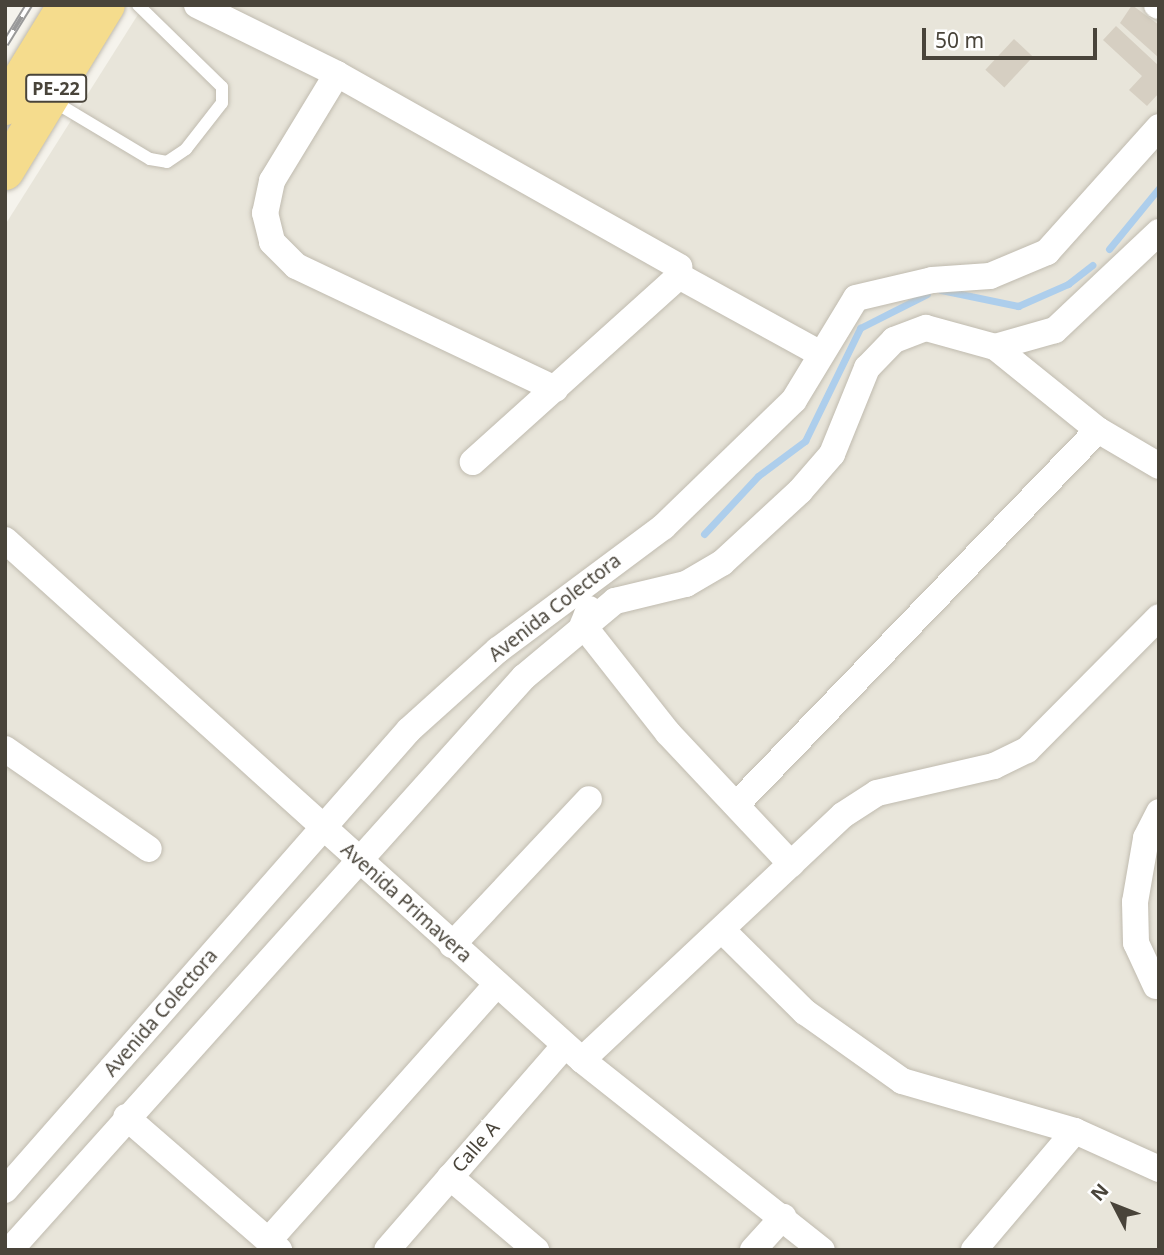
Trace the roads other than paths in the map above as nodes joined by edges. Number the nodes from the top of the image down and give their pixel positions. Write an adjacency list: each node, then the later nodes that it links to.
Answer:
1 (66, 5): 7 (highway, PE-22)
2 (106, 5): 6 (highway, PE-22)
3 (138, 5): 6 (lane)
4 (197, 5): 5 (street)
5 (337, 74): 11 (street); 14 (street)
6 (49, 99): 9 (highway, PE-22)
7 (5, 106)
8 (1159, 127): 13 (street, Avenida Colectora)
9 (5, 171)
10 (1159, 232): 12 (street)
11 (679, 276): 13 (street); 14 (street)
12 (995, 347): 15 (street); 21 (street, Avenida Colectora)
13 (819, 353): 19 (street, Avenida Colectora)
14 (555, 389): 16 (street)
15 (1098, 430): 17 (street); 24 (street)
16 (472, 462)
17 (1159, 466)
18 (5, 540): 26 (street, Avenida Primavera)
19 (608, 566): 21 (street); 26 (street, Avenida Colectora)
20 (1159, 617): 29 (street, Calle A)
21 (583, 625): 24 (street); 28 (street, Avenida Colectora)
22 (5, 749): 27 (street)
23 (589, 799): 31 (street)
24 (736, 805): 29 (street)
25 (1159, 812): 33 (street)
26 (324, 829): 28 (street, Avenida Primavera); 39 (street, Avenida Colectora)
27 (149, 849)
28 (355, 858): 31 (street, Avenida Primavera); 35 (street, Avenida Colectora)
29 (791, 864): 30 (street, Calle A)
30 (722, 930): 34 (street, Calle A); 36 (street)
31 (452, 944): 32 (street, Avenida Primavera)
32 (497, 984): 34 (street, Avenida Primavera); 41 (street)
33 (1157, 986)
34 (574, 1053): 38 (street, Calle A); 40 (street, Avenida Primavera)
35 (126, 1117): 41 (street); 42 (street, Avenida Colectora)
36 (1075, 1131): 37 (street); 47 (street)
37 (1159, 1169)
38 (450, 1177): 43 (street, Calle A); 44 (street)
39 (5, 1190)
40 (783, 1217): 45 (street); 46 (street, Avenida Primavera)
41 (274, 1245)
42 (10, 1248)
43 (387, 1250)
44 (536, 1250)
45 (753, 1250)
46 (822, 1250)
47 (974, 1250)

